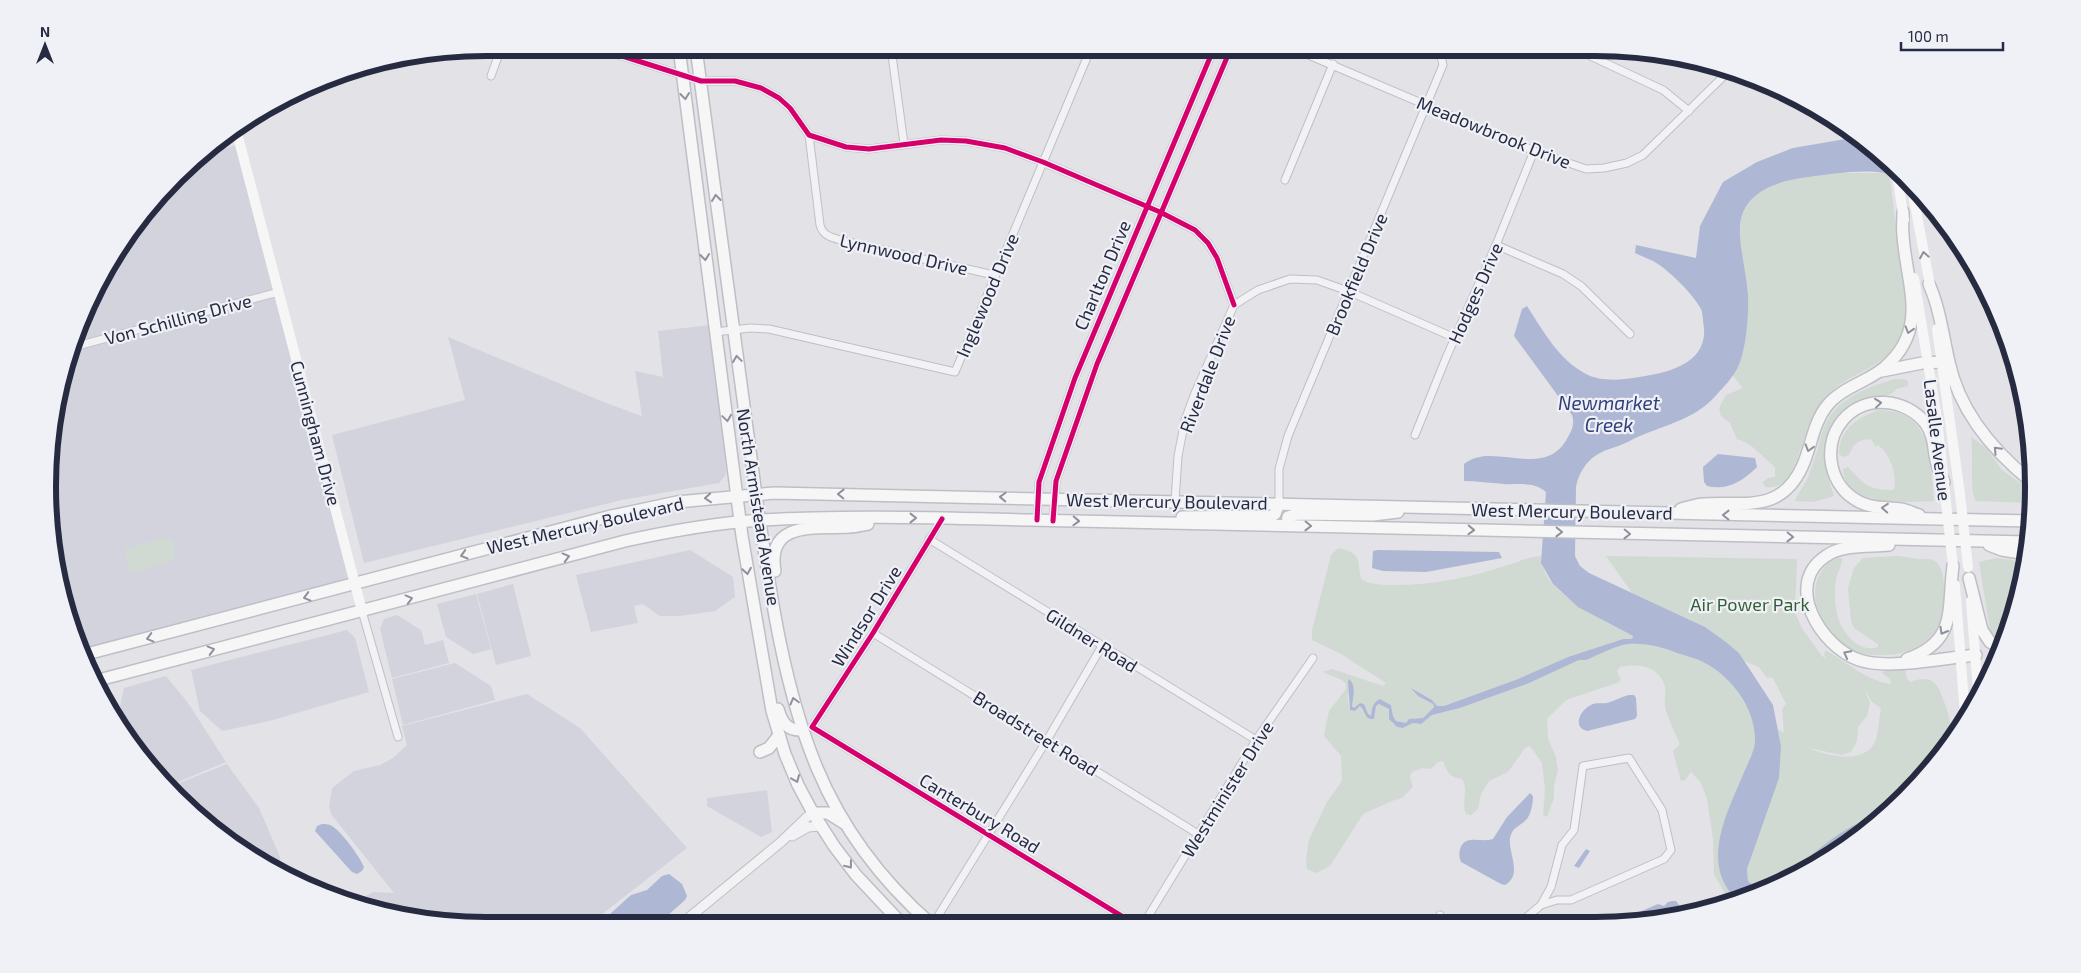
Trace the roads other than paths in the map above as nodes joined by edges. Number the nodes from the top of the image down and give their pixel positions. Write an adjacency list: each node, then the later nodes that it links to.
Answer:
1 (498, 56): 14 (street)
2 (623, 56): 13 (street)
3 (680, 56): 13 (main road, North Armistead Avenue)
4 (697, 56): 16 (main road, North Armistead Avenue)
5 (892, 56): 21 (street)
6 (1088, 56): 23 (street, Inglewood Drive)
7 (1211, 56): 27 (street, Charlton Drive)
8 (1228, 56): 28 (street, Charlton Drive)
9 (1312, 56): 12 (street, Meadowbrook Drive)
10 (1441, 56): 17 (street, Brookfield Drive)
11 (1591, 56): 18 (street)
12 (1333, 64): 17 (street, Meadowbrook Drive); 24 (street)
13 (682, 74): 16 (street); 37 (main road, North Armistead Avenue, one-way to 37)
14 (491, 76)
15 (1724, 76): 18 (street, Meadowbrook Drive)
16 (701, 81): 20 (street); 36 (main road, North Armistead Avenue, one-way to 16)
17 (1427, 105): 22 (street, Meadowbrook Drive); 34 (street, Brookfield Drive)
18 (1689, 112): 22 (street, Meadowbrook Drive)
19 (238, 136): 33 (main road, Cunningham Drive)
20 (809, 136): 21 (street); 31 (street, Lynnwood Drive)
21 (904, 144): 23 (street)
22 (1534, 151): 30 (street, Hodges Drive)
23 (1043, 162): 27 (street); 31 (street, Inglewood Drive)
24 (1285, 180)
25 (1898, 181): 29 (main road, Lasalle Avenue)
26 (1914, 198): 32 (main road, Lasalle Avenue, one-way to 26)
27 (1147, 206): 28 (street); 49 (street, Charlton Drive)
28 (1160, 212): 35 (street); 50 (street, Charlton Drive)
29 (1903, 212): 42 (main road, Lasalle Avenue); 43 (main road, one-way to 43)
30 (1496, 245): 38 (street); 39 (street, Hodges Drive)
31 (994, 275): 36 (street, Inglewood Drive)
32 (1929, 284): 41 (main road, Lasalle Avenue); 45 (main road, one-way to 32)
33 (279, 292): 40 (street, Von Schilling Drive); 72 (main road, Cunningham Drive)
34 (1348, 292): 35 (street, Riverdale Drive); 39 (street, Riverdale Drive); 52 (street, Brookfield Drive)
35 (1234, 305): 51 (street, Riverdale Drive)
36 (732, 330): 37 (street, Inglewood Drive); 47 (main road, North Armistead Avenue, one-way to 36)
37 (716, 332): 48 (main road, North Armistead Avenue, one-way to 48)
38 (1630, 334)
39 (1455, 338): 44 (street, Hodges Drive)
40 (80, 345)
41 (1942, 362): 42 (main road); 71 (main road, Lasalle Avenue, bridge)
42 (1928, 363): 43 (main road); 46 (main road, Lasalle Avenue)
43 (1879, 372): 54 (main road, one-way to 54)
44 (1415, 435)
45 (2025, 476)
46 (1945, 487): 57 (main road, one-way to 46); 70 (main road, Lasalle Avenue, bridge)
47 (756, 494): 48 (main road, West Mercury Boulevard); 49 (main road, West Mercury Boulevard, one-way to 47); 58 (main road, North Armistead Avenue)
48 (738, 496): 62 (main road, North Armistead Avenue); 72 (main road, West Mercury Boulevard, one-way to 72)
49 (1037, 498): 50 (main road, West Mercury Boulevard); 59 (street, Charlton Drive)
50 (1054, 498): 51 (main road, West Mercury Boulevard); 60 (street, Charlton Drive)
51 (1175, 501): 52 (main road, West Mercury Boulevard)
52 (1279, 503): 53 (main road, West Mercury Boulevard); 63 (main road)
53 (1416, 507): 54 (main road, West Mercury Boulevard); 64 (main road)
54 (1660, 513): 57 (main road, West Mercury Boulevard, one-way to 54)
55 (942, 518): 56 (main road, West Mercury Boulevard, one-way to 55); 59 (main road, West Mercury Boulevard); 65 (street, Windsor Drive)
56 (892, 519): 58 (main road, West Mercury Boulevard); 83 (main road)
57 (1933, 519): 61 (main road, West Mercury Boulevard)
58 (760, 520): 62 (main road, West Mercury Boulevard); 83 (main road, North Armistead Avenue)
59 (1037, 520): 60 (main road, West Mercury Boulevard)
60 (1053, 520): 63 (main road, West Mercury Boulevard, one-way to 63)
61 (2023, 521)
62 (740, 522): 73 (main road, West Mercury Boulevard, one-way to 62); 77 (main road, North Armistead Avenue, one-way to 77)
63 (1153, 523): 64 (main road, West Mercury Boulevard)
64 (1287, 525): 66 (main road, West Mercury Boulevard, one-way to 66)
65 (930, 539): 74 (street, Windsor Drive); 76 (street, Gildner Road)
66 (1923, 540): 67 (main road, West Mercury Boulevard); 82 (main road, one-way to 66)
67 (1981, 542): 68 (main road, West Mercury Boulevard); 69 (main road)
68 (2021, 542)
69 (2019, 553)
70 (1953, 566): 80 (main road, Lasalle Avenue); 82 (main road, one-way to 82)
71 (1969, 572): 75 (main road); 79 (main road, Lasalle Avenue)
72 (356, 584): 73 (main road, Cunningham Drive); 78 (main road, West Mercury Boulevard, one-way to 78)
73 (362, 611): 84 (main road, West Mercury Boulevard, one-way to 73); 89 (street, Cunningham Drive)
74 (873, 633): 87 (street, Windsor Drive); 90 (street, Broadstreet Road)
75 (1994, 645)
76 (1102, 646): 90 (street); 91 (street, Gildner Road)
77 (761, 653): 87 (main road); 88 (main road, North Armistead Avenue)
78 (90, 654)
79 (1976, 655): 80 (main road); 85 (main road, Lasalle Avenue)
80 (1961, 656): 82 (main road); 86 (main road, Lasalle Avenue)
81 (1313, 658): 91 (street, Westminister Drive)
82 (1894, 663)
83 (786, 672): 87 (main road, North Armistead Avenue, one-way to 83)
84 (102, 679)
85 (1977, 682)
86 (1964, 706)
87 (807, 728): 95 (main road, North Armistead Avenue); 97 (street, Canterbury Road)
88 (779, 735): 92 (main road, North Armistead Avenue); 92 (main road)
89 (398, 737)
90 (1047, 740): 96 (street, Broadstreet Road); 97 (street)
91 (1256, 740): 96 (street, Westminister Drive)
92 (785, 754): 93 (main road, North Armistead Avenue, one-way to 93)
93 (813, 813): 94 (main road, North Armistead Avenue); 95 (main road); 98 (street)
94 (821, 826): 98 (street); 101 (main road, North Armistead Avenue, one-way to 101)
95 (847, 826): 102 (main road, North Armistead Avenue)
96 (1198, 834): 105 (street, Westminister Drive)
97 (989, 835): 103 (street); 104 (street, Canterbury Road)
98 (781, 842): 100 (street)
99 (1541, 905): 99 (street); 106 (street)
100 (690, 917)
101 (896, 917)
102 (924, 917)
103 (936, 917)
104 (1123, 917)
105 (1148, 917)
106 (1528, 917)

